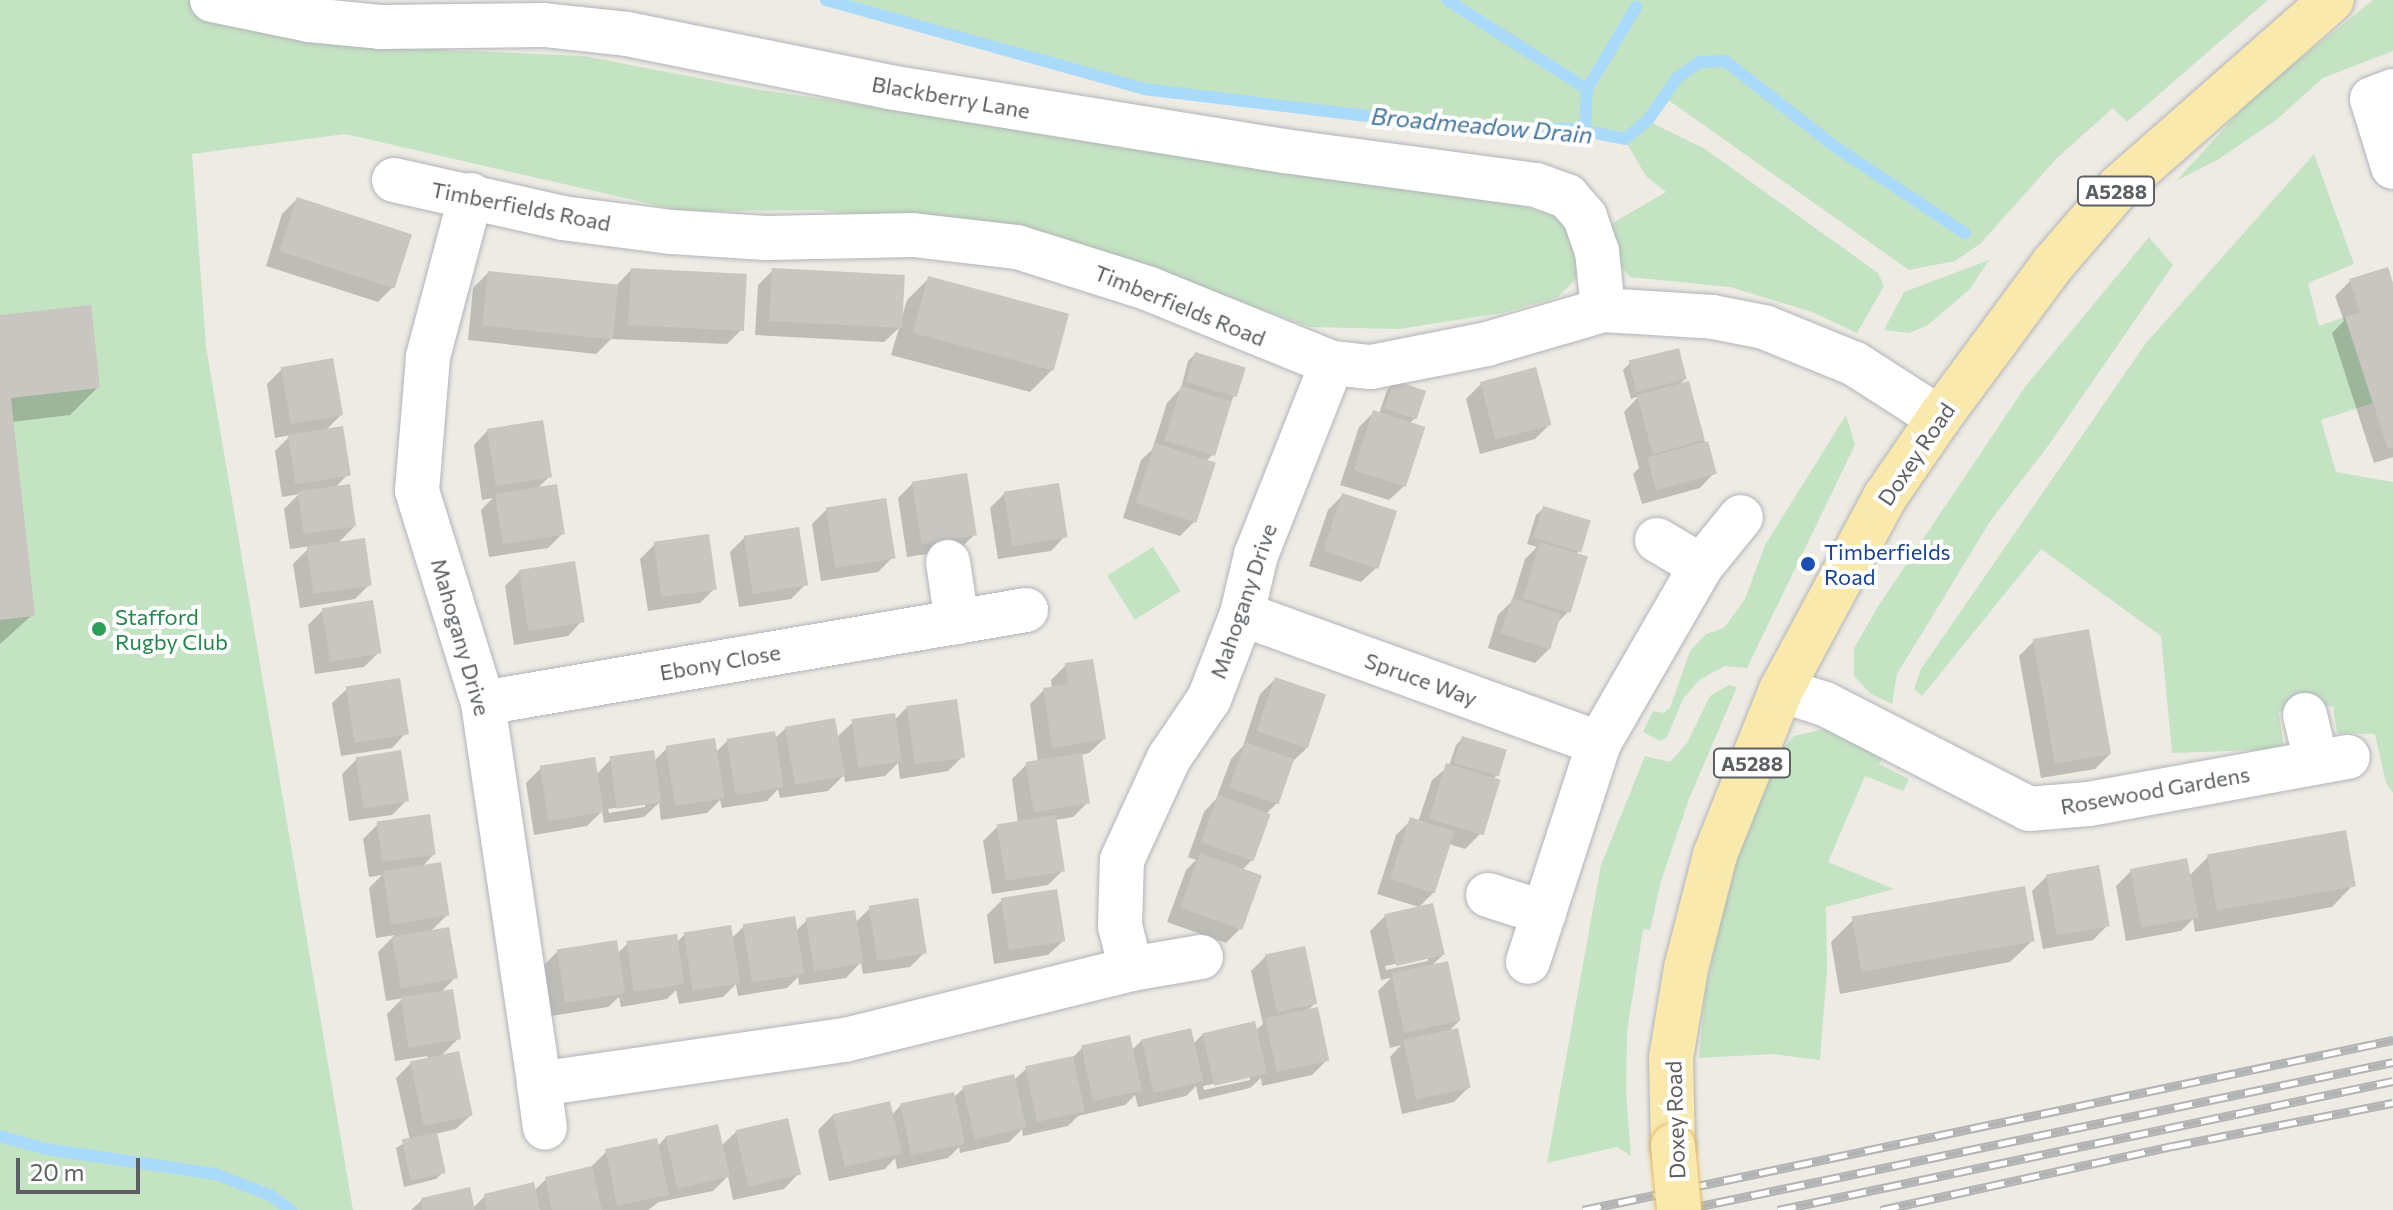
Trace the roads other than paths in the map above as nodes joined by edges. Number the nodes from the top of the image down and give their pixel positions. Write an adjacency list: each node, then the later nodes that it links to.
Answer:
1 (212, 0): 7 (street, Blackberry Lane)
2 (2332, 0): 9 (main road, Doxey Road / A5288)
3 (2382, 95): 4 (street)
4 (2393, 167)
5 (394, 180): 6 (street, Timberfields Road)
6 (471, 195): 8 (street, Timberfields Road); 18 (street, Mahogany Drive)
7 (1603, 310): 8 (street, Timberfields Road); 9 (street, Timberfields Road)
8 (1332, 363): 15 (street, Mahogany Drive)
9 (1939, 418): 17 (main road, Doxey Road / A5288)
10 (1741, 517): 13 (street)
11 (1657, 540): 13 (street)
12 (948, 562): 16 (street)
13 (1701, 566): 20 (street)
14 (1026, 610): 16 (street, Ebony Close)
15 (1242, 614): 20 (street, Spruce Way); 25 (street, Mahogany Drive)
16 (957, 622): 18 (street, Ebony Close)
17 (1781, 690): 19 (street, Rosewood Gardens); 28 (main road, Doxey Road / A5288, bridge)
18 (483, 703): 26 (street, Mahogany Drive)
19 (2305, 715)
20 (1599, 743): 22 (street)
21 (1488, 895): 22 (street)
22 (1544, 913): 24 (street)
23 (1201, 957): 25 (street)
24 (1528, 962)
25 (1131, 969): 26 (street)
26 (539, 1084): 27 (street, Mahogany Drive)
27 (545, 1128)
28 (1679, 1210)

